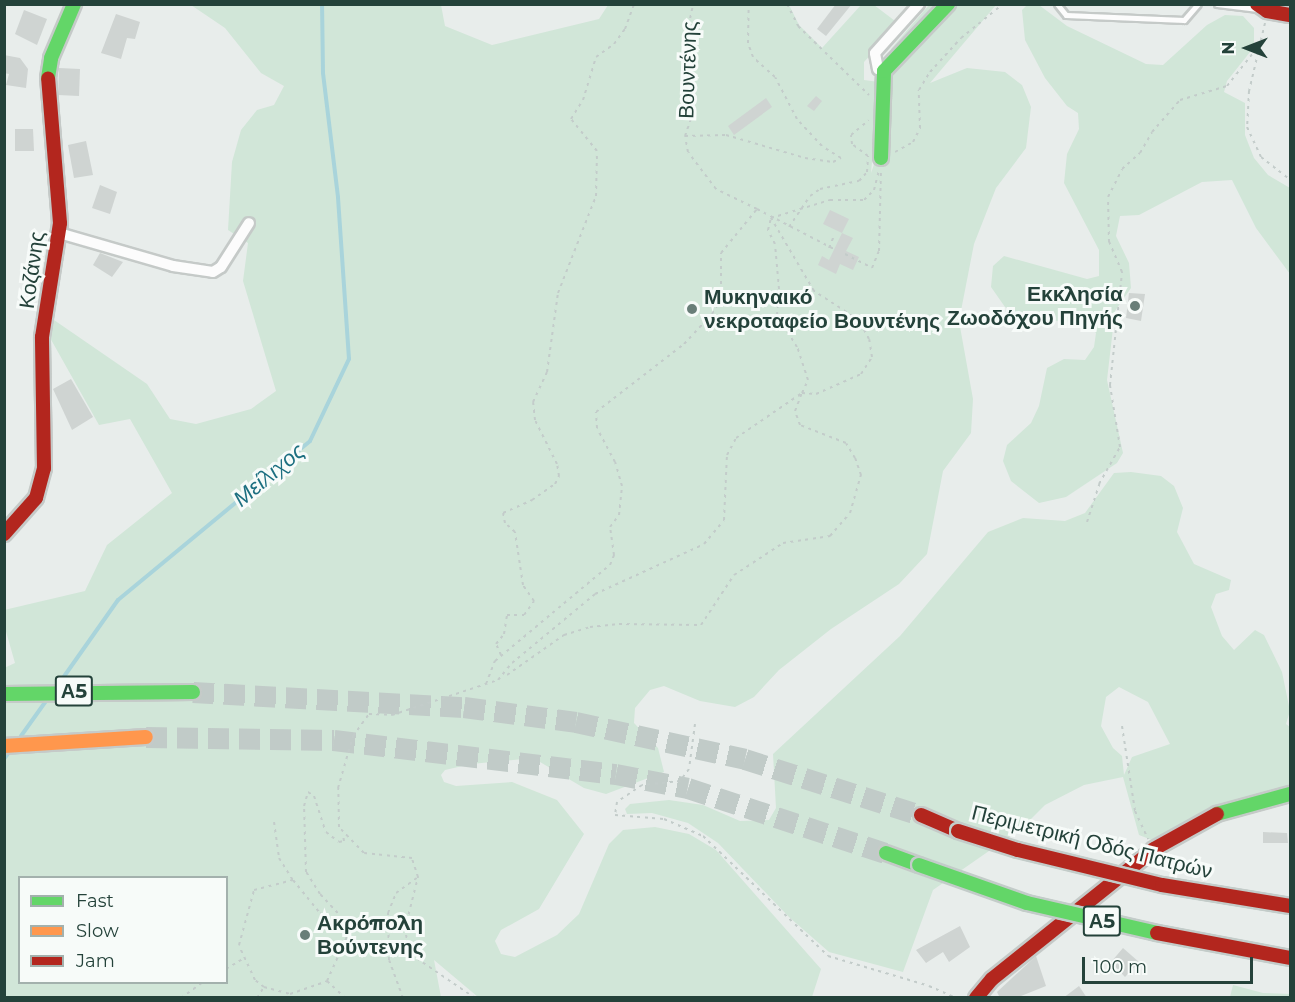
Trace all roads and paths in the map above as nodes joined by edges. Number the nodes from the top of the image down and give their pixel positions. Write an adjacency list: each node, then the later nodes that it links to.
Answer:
1 (74, 4): 26 (main road, Κοζάνης)
2 (634, 4): 34 (path)
3 (693, 4): 18 (path, Βουντένης)
4 (749, 4): 18 (path)
5 (787, 4): 16 (path)
6 (919, 4): 15 (street)
7 (948, 4): 15 (main road)
8 (1003, 4): 19 (path)
9 (1057, 4): 10 (lane)
10 (1198, 4)
11 (1217, 4): 12 (lane)
12 (1262, 8): 13 (main road); 14 (path)
13 (1290, 15)
14 (1261, 43): 20 (path); 32 (path)
15 (884, 71): 19 (main road)
16 (870, 106)
17 (872, 117): 21 (path)
18 (685, 136): 22 (path)
19 (881, 159): 21 (path); 30 (path)
20 (1290, 180)
21 (803, 206): 23 (path); 25 (path)
22 (757, 209): 23 (path); 34 (path)
23 (771, 218): 25 (path); 31 (path); 31 (path)
24 (249, 223): 26 (street)
25 (789, 227): 28 (path)
26 (59, 233): 33 (main road, Κοζάνης)
27 (833, 238): 28 (path)
28 (829, 248): 29 (path)
29 (834, 249)
30 (845, 254)
31 (802, 393): 35 (path); 35 (path)
32 (1088, 522)
33 (4, 534)
34 (501, 656): 36 (path)
35 (504, 677): 36 (path)
36 (486, 684): 46 (path)
37 (193, 692): 38 (main road, Α5)
38 (4, 694)
39 (695, 724): 64 (path)
40 (1122, 726): 47 (path)
41 (146, 737): 42 (main road, Α5)
42 (4, 746)
43 (1290, 794): 47 (main road)
44 (921, 815): 51 (main road, Περιμετρική Οδός Πατρών / Α5, bridge)
45 (274, 822): 50 (path)
46 (342, 832): 49 (path); 52 (path)
47 (1154, 849): 65 (main road)
48 (886, 853): 54 (main road, Α5, bridge)
49 (418, 877): 62 (path); 63 (path)
50 (293, 880): 52 (path); 53 (path)
51 (1290, 906)
52 (345, 921): 56 (path)
53 (244, 958): 55 (path); 58 (path)
54 (1290, 958)
55 (228, 968)
56 (327, 981): 58 (path); 61 (path)
57 (199, 984): 59 (path)
58 (264, 987): 60 (path)
59 (181, 998)
60 (257, 998)
61 (345, 998)
62 (403, 998)
63 (475, 998)
64 (956, 998)
65 (976, 998)

